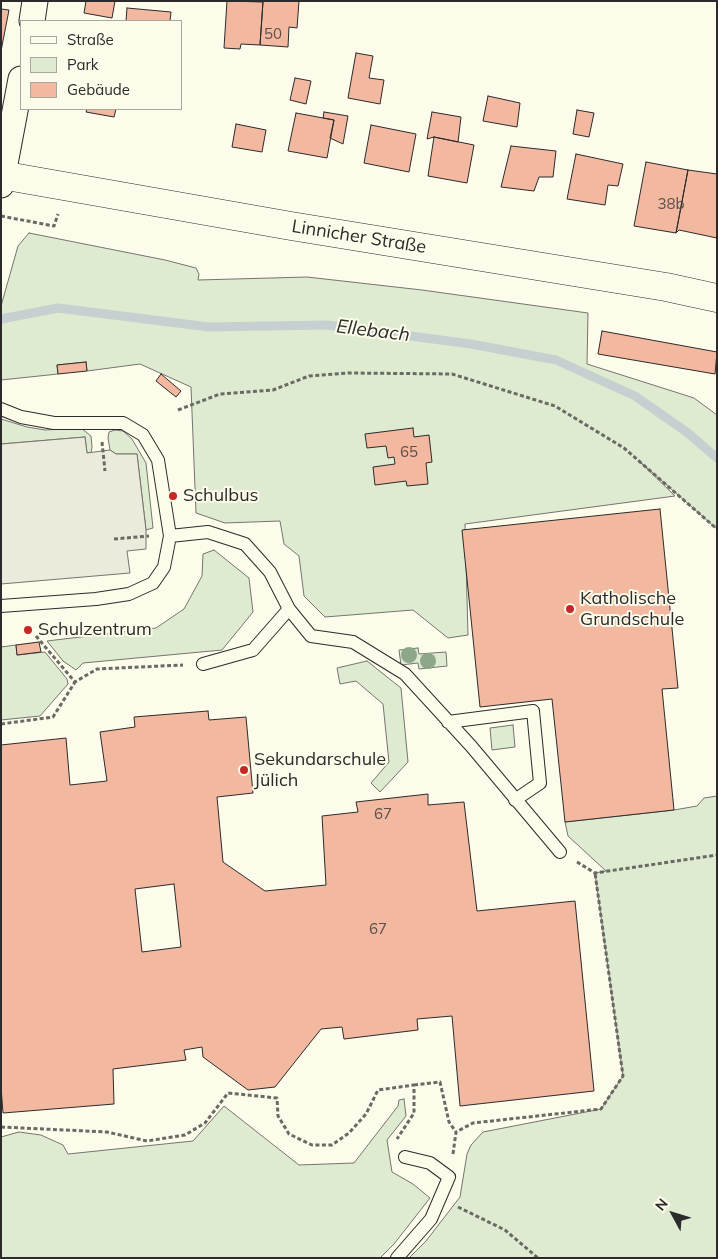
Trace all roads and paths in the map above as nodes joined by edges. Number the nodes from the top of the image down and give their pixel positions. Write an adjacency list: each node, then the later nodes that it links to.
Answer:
1 (35, 1): 2 (street)
2 (32, 20)
3 (20, 84): 4 (street)
4 (2, 178): 5 (main road, Linnicher Straße)
5 (717, 298)
6 (1, 409): 8 (lane)
7 (178, 410): 10 (path)
8 (100, 422): 9 (path); 11 (lane)
9 (105, 471)
10 (717, 529)
11 (170, 536): 12 (path); 13 (lane); 14 (lane)
12 (114, 539)
13 (1, 606)
14 (289, 610): 16 (lane); 18 (lane)
15 (36, 636): 17 (path)
16 (203, 664): 17 (path)
17 (75, 682): 19 (path)
18 (448, 722): 20 (lane); 20 (lane)
19 (1, 724)
20 (515, 800): 21 (lane)
21 (560, 852): 23 (path)
22 (717, 854): 23 (path)
23 (595, 873): 26 (path)
24 (414, 1084): 25 (path); 26 (path); 27 (path)
25 (1, 1127)
26 (456, 1132): 28 (path)
27 (405, 1157): 28 (lane)
28 (449, 1177): 29 (lane); 30 (path)
29 (397, 1258)
30 (538, 1258)

